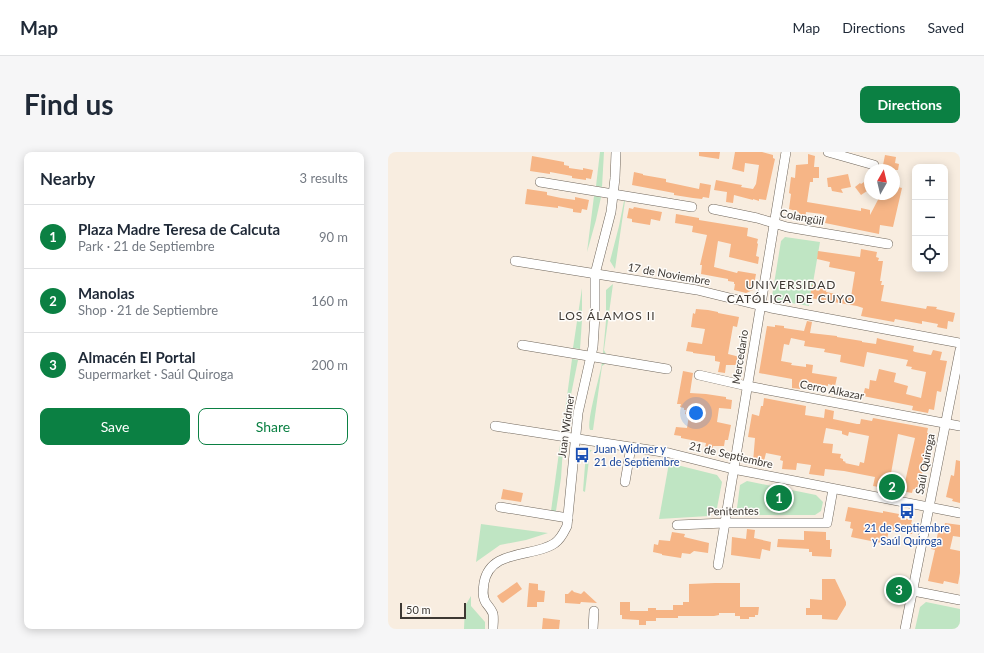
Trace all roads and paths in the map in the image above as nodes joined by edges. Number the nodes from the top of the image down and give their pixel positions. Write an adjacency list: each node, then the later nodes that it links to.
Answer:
1 (616, 152): 6 (street, Juan Widmer)
2 (786, 152): 9 (street, Mercedario)
3 (828, 152): 4 (street)
4 (870, 164)
5 (540, 182): 6 (street)
6 (613, 194): 7 (street); 12 (street, Juan Widmer)
7 (692, 207)
8 (713, 209): 9 (street, Colangüil)
9 (774, 223): 10 (street, Colangüil); 13 (street, Mercedario)
10 (888, 244)
11 (515, 261): 12 (street, 17 de Noviembre)
12 (595, 274): 13 (street, 17 de Noviembre); 17 (street, Juan Widmer)
13 (760, 305): 14 (street, 17 de Noviembre); 20 (street, Mercedario)
14 (960, 343)
15 (522, 345): 17 (street)
16 (960, 350): 21 (street, Saúl Quiroga)
17 (592, 356): 18 (street); 24 (street, Juan Widmer)
18 (667, 369)
19 (699, 375): 20 (street, Cerro Alkazar)
20 (747, 386): 21 (street, Cerro Alkazar); 26 (street, Mercedario)
21 (946, 424): 23 (street, Cerro Alkazar); 30 (street, Saúl Quiroga)
22 (496, 426): 24 (street, 21 de Septiembre)
23 (960, 426)
24 (575, 438): 25 (street, 21 de Septiembre); 32 (street, Juan Widmer)
25 (631, 448): 26 (street, 21 de Septiembre); 27 (street)
26 (733, 469): 28 (street, 21 de Septiembre); 33 (street, Mercedario)
27 (625, 482)
28 (833, 489): 30 (street, 21 de Septiembre); 33 (street, Penitentes)
29 (500, 507): 32 (street)
30 (929, 508): 31 (street, 21 de Septiembre); 36 (street, Saúl Quiroga)
31 (960, 513)
32 (568, 518): 39 (street, Juan Widmer)
33 (725, 523): 34 (street, Penitentes); 35 (street, Mercedario)
34 (677, 525)
35 (718, 565)
36 (913, 591): 37 (street); 41 (street, Saúl Quiroga)
37 (960, 600)
38 (594, 611): 40 (street)
39 (493, 629)
40 (593, 629)
41 (905, 629)

